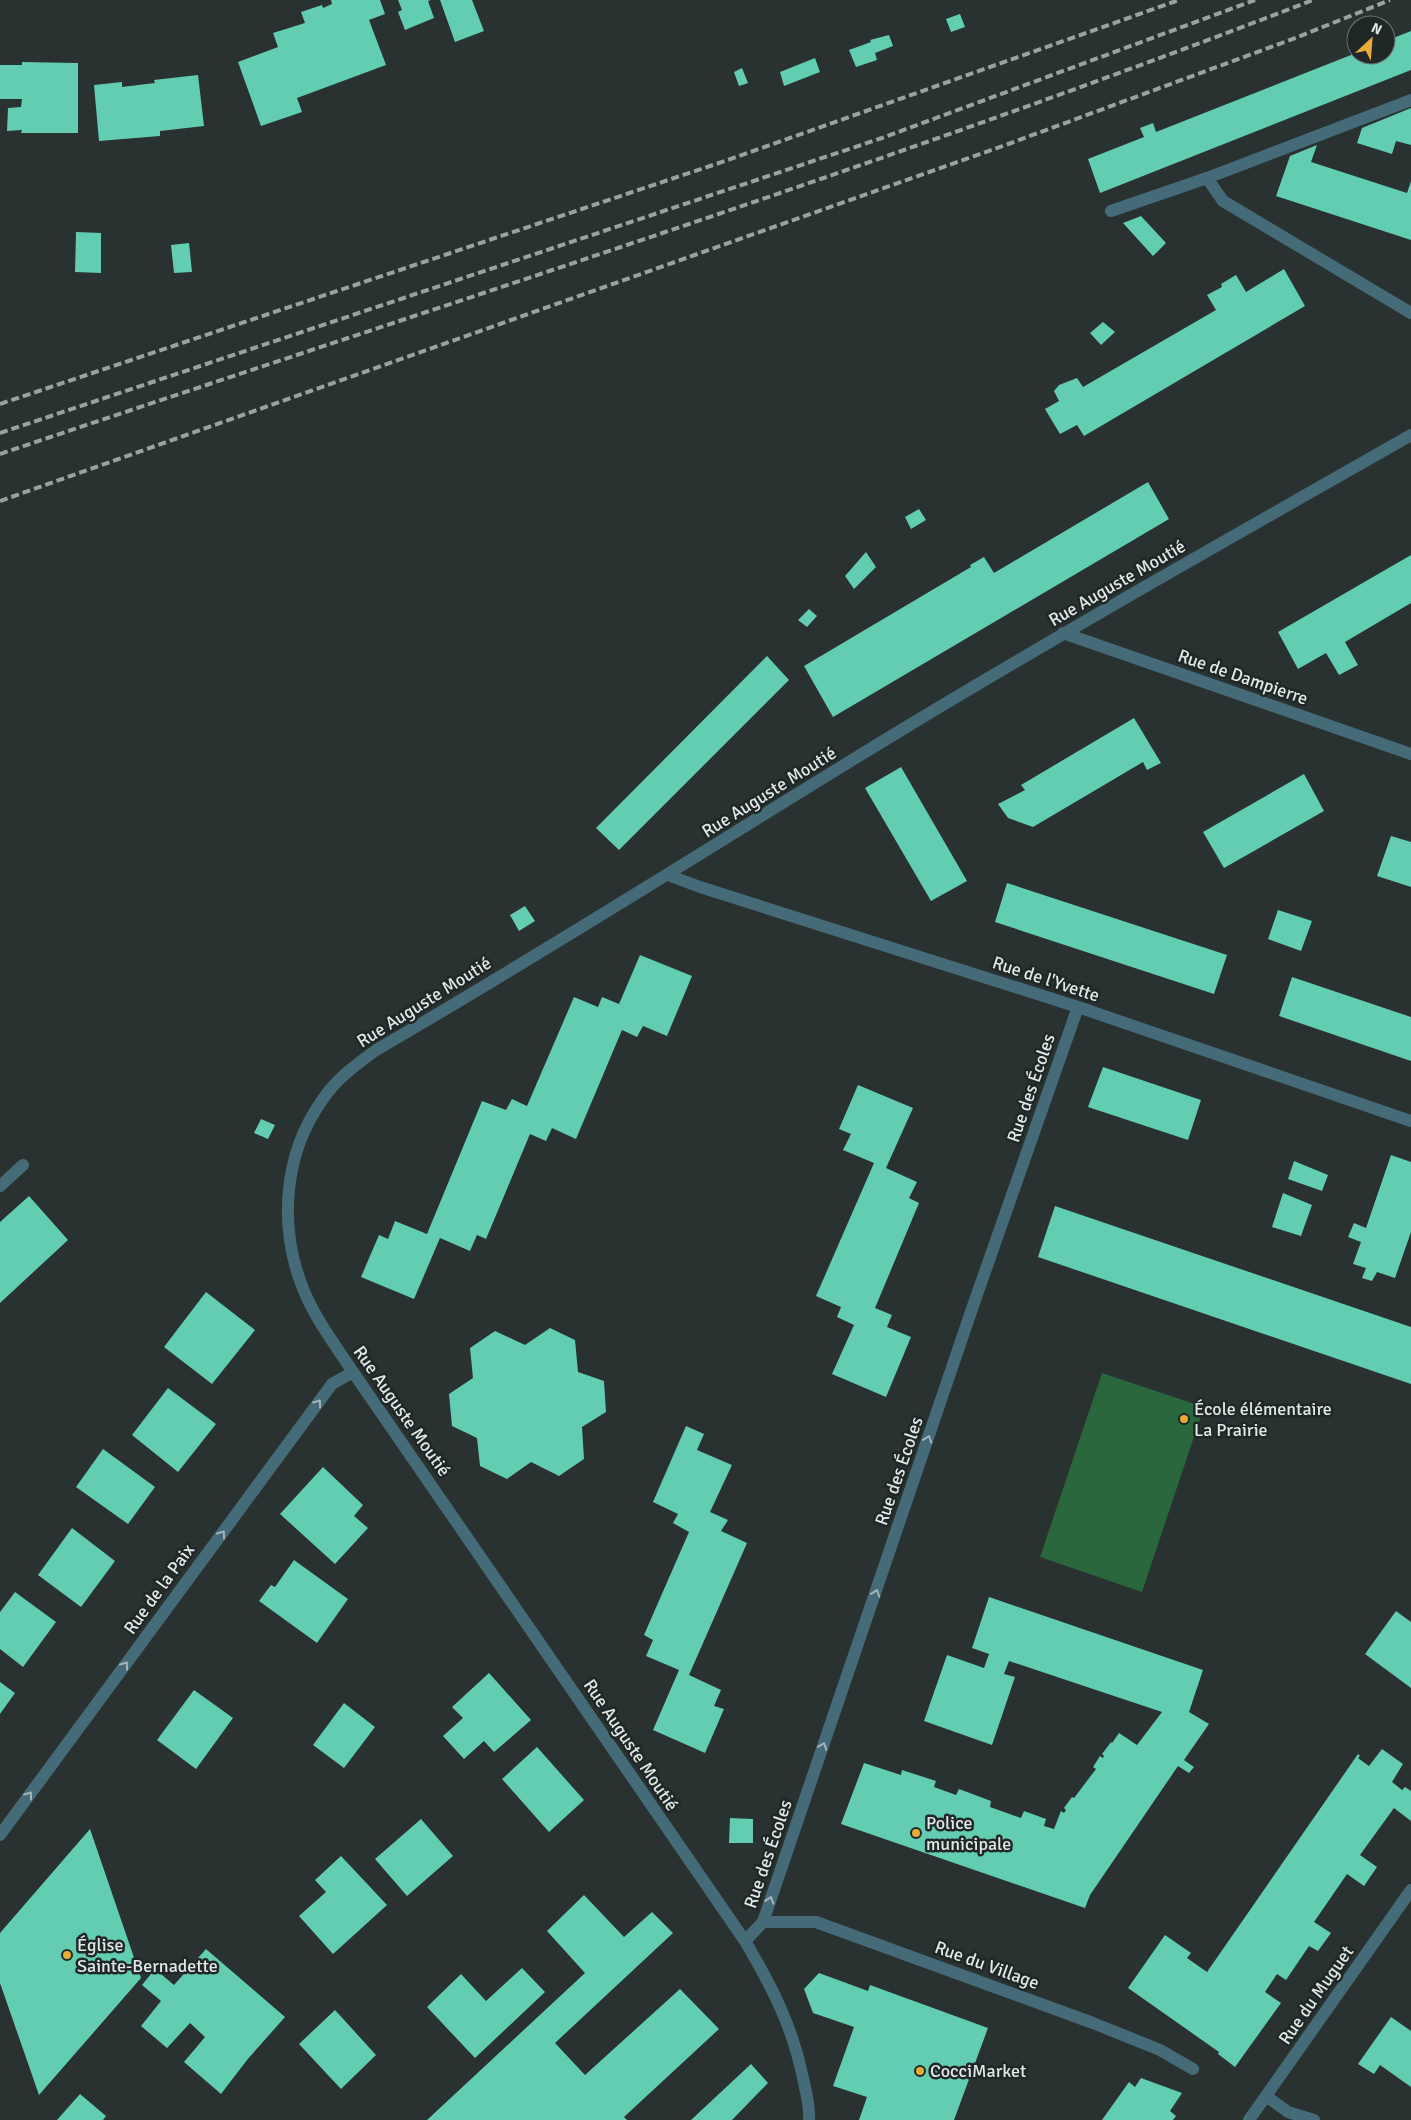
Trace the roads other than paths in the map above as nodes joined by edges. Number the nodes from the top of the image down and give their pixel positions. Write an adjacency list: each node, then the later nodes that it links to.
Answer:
1 (1411, 100): 2 (street)
2 (1207, 178): 3 (street); 4 (street)
3 (1111, 211)
4 (1411, 313)
5 (1411, 435): 6 (street, Rue Auguste Moutié)
6 (1063, 634): 7 (street, Rue de Dampierre); 8 (street, Rue Auguste Moutié)
7 (1411, 754)
8 (668, 875): 9 (street, Rue de l'Yvette); 13 (street, Rue Auguste Moutié)
9 (1078, 1007): 10 (street, Rue de l'Yvette); 16 (street, Rue des Écoles, one-way to 9)
10 (1411, 1121)
11 (24, 1165): 12 (street)
12 (0, 1186)
13 (353, 1372): 14 (street, Rue de la Paix, one-way to 13); 17 (street, Rue Auguste Moutié)
14 (0, 1834)
15 (1411, 1890): 19 (street, Rue du Muguet)
16 (763, 1922): 17 (street, Rue des Écoles); 18 (street, Rue du Village)
17 (745, 1941): 20 (street, Rue Auguste Moutié)
18 (1193, 2069)
19 (1266, 2096): 21 (street, Rue du Muguet); 22 (street)
20 (809, 2120)
21 (1249, 2120)
22 (1314, 2120)

